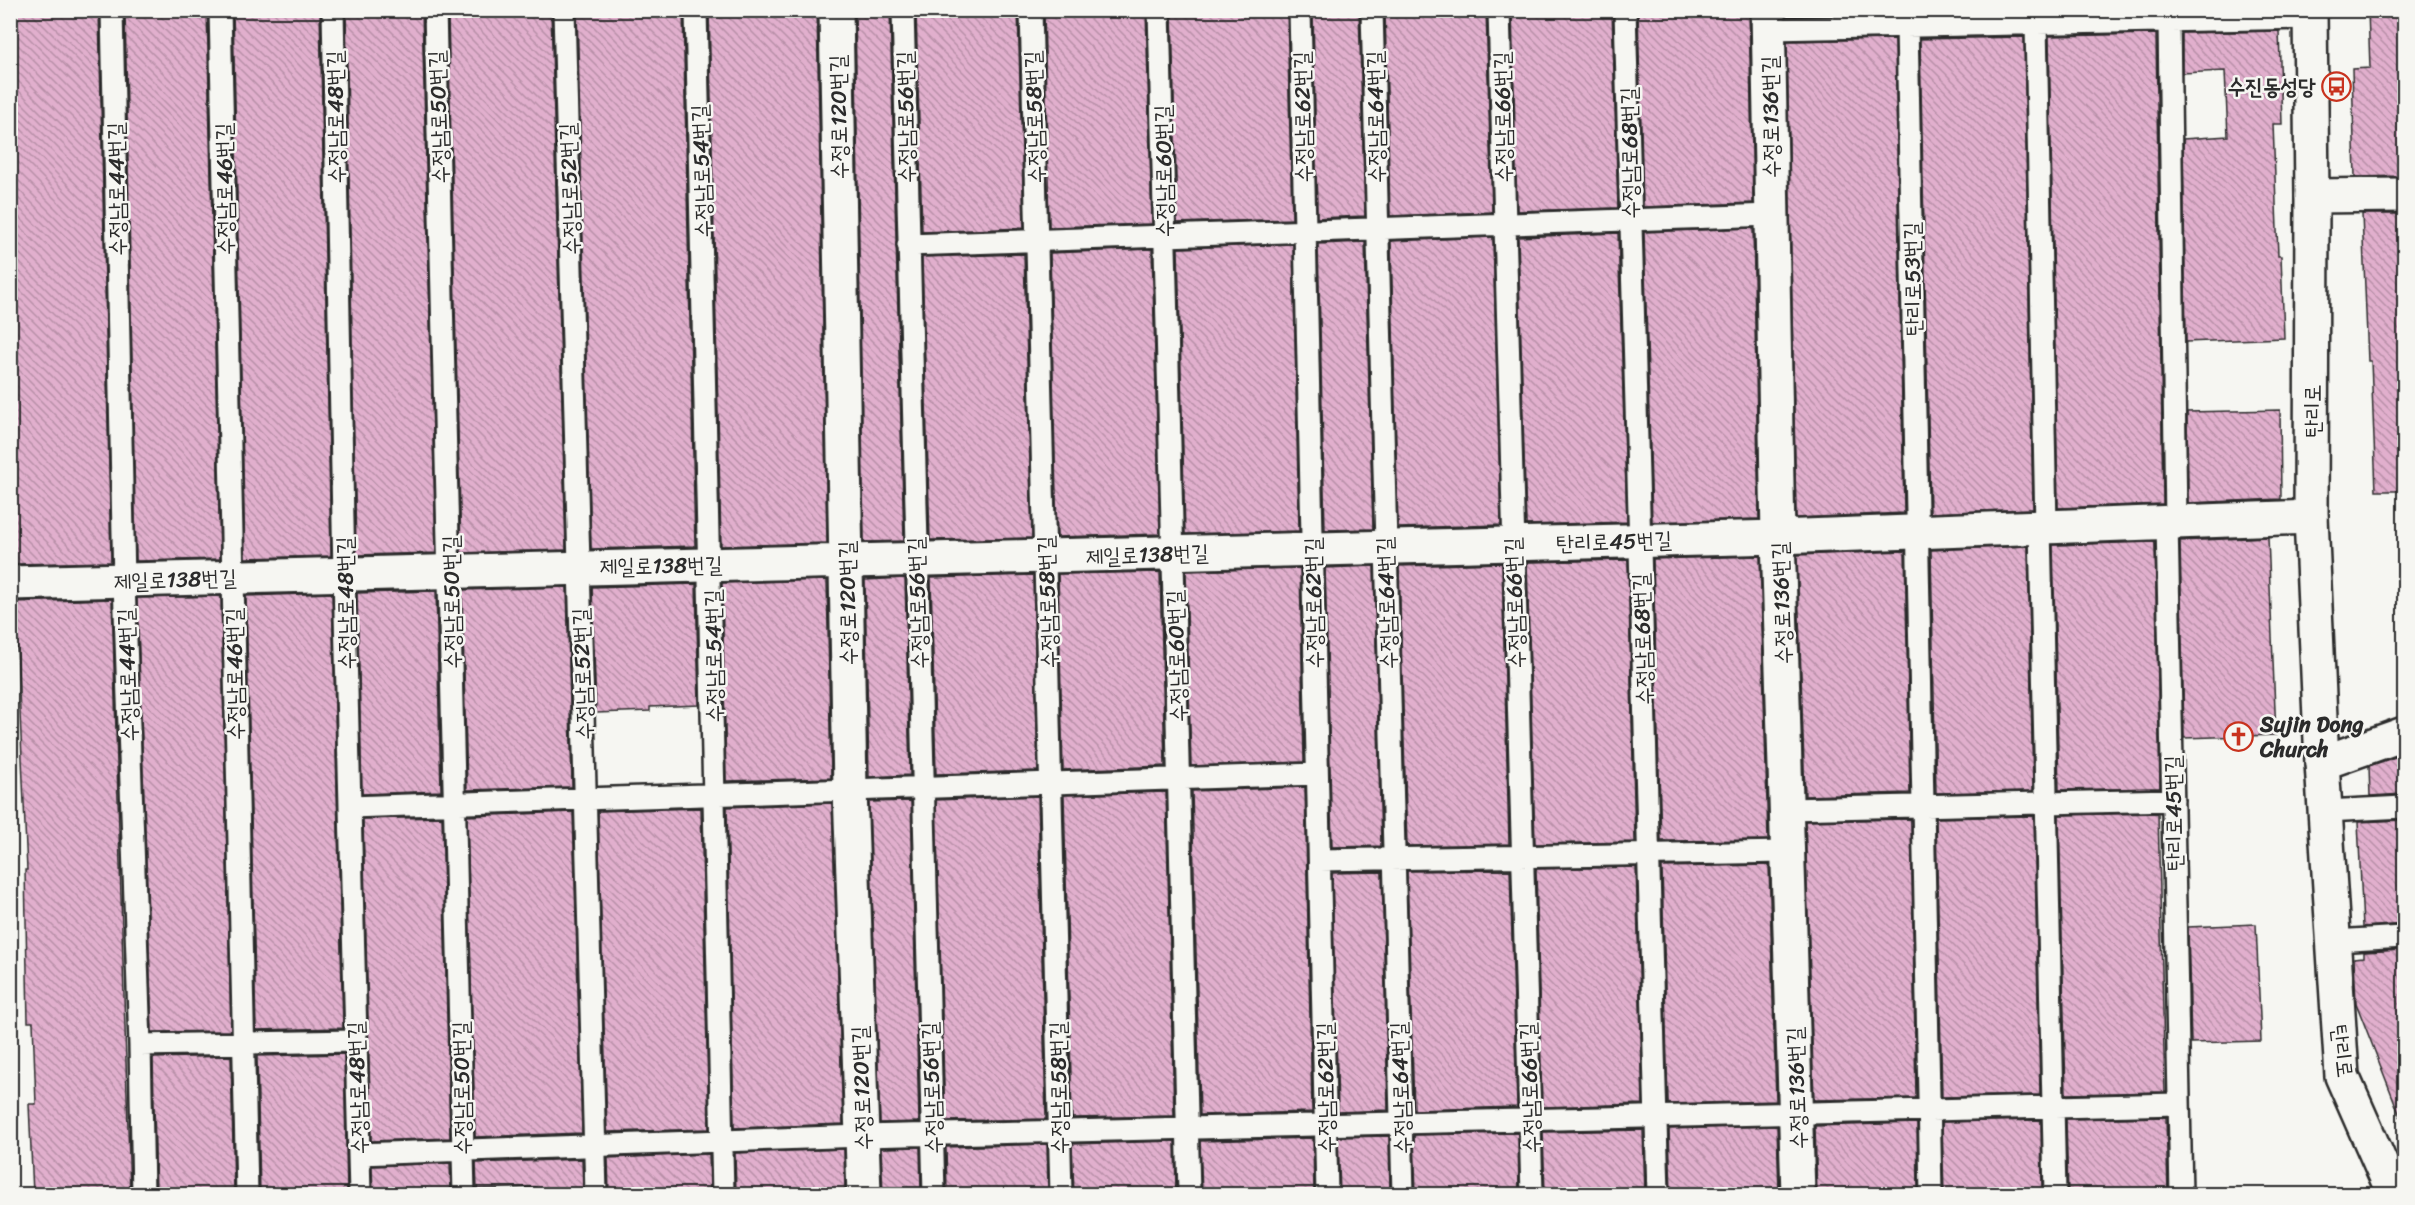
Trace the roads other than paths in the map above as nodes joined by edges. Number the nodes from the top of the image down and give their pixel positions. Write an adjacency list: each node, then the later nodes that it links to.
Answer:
1 (112, 10): 48 (lane, 수정남로44번길)
2 (220, 10): 47 (lane, 수정남로46번길)
3 (333, 10): 46 (lane, 수정남로48번길)
4 (435, 10): 45 (lane, 수정남로50번길)
5 (564, 10): 44 (lane, 수정남로52번길)
6 (696, 10): 43 (lane, 수정남로54번길)
7 (836, 10): 41 (street, 수정로120번길)
8 (903, 10): 29 (lane, 수정남로56번길)
9 (1031, 10): 28 (lane, 수정남로58번길)
10 (1159, 10): 27 (lane, 수정남로60번길)
11 (1300, 10): 26 (lane, 수정남로62번길)
12 (1372, 10): 25 (lane, 수정남로64번길)
13 (1499, 10): 24 (lane, 수정남로66번길)
14 (1625, 10): 23 (lane, 수정남로68번길)
15 (2310, 14): 17 (lane); 21 (street, 탄리로)
16 (1768, 20): 19 (lane); 22 (street, 수정로136번길)
17 (2169, 21): 18 (lane); 31 (lane)
18 (2036, 24): 19 (lane); 32 (lane)
19 (1907, 26): 33 (lane, 탄리로53번길)
20 (2404, 195): 21 (street)
21 (2312, 196): 30 (street, 탄리로)
22 (1772, 215): 23 (lane); 34 (street, 수정로136번길)
23 (1630, 220): 24 (lane); 35 (lane, 수정남로68번길)
24 (1504, 224): 25 (lane); 36 (lane, 수정남로66번길)
25 (1377, 228): 26 (lane); 37 (lane, 수정남로64번길)
26 (1305, 231): 27 (lane); 38 (lane, 수정남로62번길)
27 (1165, 236): 28 (lane); 39 (lane, 수정남로60번길)
28 (1037, 240): 29 (lane); 40 (lane, 수정남로58번길)
29 (908, 245): 42 (lane, 수정남로56번길)
30 (2311, 517): 31 (street, 탄리로45번길); 51 (street, 탄리로)
31 (2171, 522): 32 (street, 탄리로45번길); 59 (lane, 탄리로45번길)
32 (2043, 527): 33 (street, 탄리로45번길); 61 (lane)
33 (1916, 532): 34 (street, 탄리로45번길); 62 (lane)
34 (1778, 537): 35 (street, 탄리로45번길); 65 (street, 수정로136번길)
35 (1639, 541): 36 (street, 탄리로45번길); 68 (lane, 수정남로68번길)
36 (1512, 544): 37 (street, 탄리로45번길); 69 (lane, 수정남로66번길)
37 (1385, 548): 38 (street, 탄리로45번길); 70 (lane, 수정남로64번길)
38 (1311, 550): 39 (street, 제일로138번길); 52 (lane, 수정남로62번길)
39 (1172, 554): 40 (street, 제일로138번길); 53 (lane, 수정남로60번길)
40 (1045, 557): 42 (street, 제일로138번길); 54 (lane, 수정남로58번길)
41 (846, 560): 42 (street, 제일로138번길); 43 (street, 제일로138번길); 56 (street, 수정로120번길)
42 (916, 560): 55 (lane, 수정남로56번길)
43 (711, 563): 44 (street, 제일로138번길); 57 (lane, 수정남로54번길)
44 (579, 567): 45 (street, 제일로138번길); 58 (lane, 수정남로52번길)
45 (450, 570): 46 (street, 제일로138번길); 60 (lane, 수정남로50번길)
46 (344, 574): 47 (street, 제일로138번길); 63 (lane, 수정남로48번길)
47 (232, 577): 48 (street, 제일로138번길); 75 (lane, 수정남로46번길)
48 (124, 582): 49 (street, 제일로138번길); 76 (lane, 수정남로44번길)
49 (10, 583)
50 (2404, 734): 51 (street)
51 (2322, 763): 66 (street, 탄리로)
52 (1317, 774): 53 (lane); 71 (lane, 수정남로62번길)
53 (1180, 779): 54 (lane); 85 (lane, 수정남로60번길)
54 (1052, 783): 55 (lane); 86 (lane, 수정남로58번길)
55 (922, 788): 56 (lane); 88 (lane, 수정남로56번길)
56 (850, 790): 57 (lane); 87 (street, 수정로120번길)
57 (716, 795): 58 (lane); 89 (lane, 수정남로54번길)
58 (586, 799): 60 (lane); 90 (lane, 수정남로52번길)
59 (2173, 800): 61 (lane); 77 (lane, 탄리로45번길)
60 (456, 803): 63 (lane); 91 (lane, 수정남로50번길)
61 (2047, 803): 62 (lane); 78 (lane)
62 (1923, 805): 65 (lane); 79 (lane)
63 (350, 807): 74 (lane, 수정남로48번길)
64 (2404, 807): 66 (lane)
65 (1788, 809): 67 (street, 수정로136번길)
66 (2326, 811): 73 (street, 탄리로)
67 (1789, 852): 68 (lane); 80 (street, 수정로136번길)
68 (1648, 853): 69 (lane); 81 (lane, 수정남로68번길)
69 (1522, 856): 70 (lane); 82 (lane, 수정남로66번길)
70 (1394, 858): 71 (lane); 83 (lane, 수정남로64번길)
71 (1320, 860): 84 (lane, 수정남로62번길)
72 (2404, 937): 73 (lane)
73 (2334, 941): 93 (street, 탄리로)
74 (356, 1041): 75 (lane); 92 (lane, 수정남로48번길)
75 (243, 1043): 76 (lane); 95 (lane, 수정남로46번길)
76 (140, 1045): 94 (lane, 수정남로44번길)
77 (2178, 1104): 78 (lane); 111 (lane, 탄리로45번길)
78 (2053, 1109): 79 (lane); 110 (lane)
79 (1929, 1111): 80 (lane); 109 (lane)
80 (1797, 1114): 81 (lane); 108 (street, 수정로136번길)
81 (1656, 1118): 82 (lane); 107 (lane, 수정남로68번길)
82 (1530, 1120): 83 (lane); 106 (lane, 수정남로66번길)
83 (1400, 1123): 84 (lane); 105 (lane, 수정남로64번길)
84 (1326, 1125): 85 (lane); 104 (lane, 수정남로62번길)
85 (1187, 1128): 86 (lane); 103 (lane, 수정남로60번길)
86 (1059, 1131): 88 (lane); 102 (lane, 수정남로58번길)
87 (862, 1136): 88 (lane); 89 (lane); 100 (street, 수정로120번길)
88 (932, 1136): 101 (lane, 수정남로56번길)
89 (722, 1141): 90 (lane); 99 (lane, 수정남로54번길)
90 (595, 1146): 91 (lane); 98 (lane, 수정남로52번길)
91 (461, 1151): 92 (lane); 97 (lane, 수정남로50번길)
92 (359, 1154): 96 (lane, 수정남로48번길)
93 (2396, 1190)
94 (143, 1194)
95 (247, 1194)
96 (360, 1194)
97 (464, 1194)
98 (596, 1194)
99 (723, 1194)
100 (864, 1194)
101 (934, 1194)
102 (1061, 1194)
103 (1189, 1194)
104 (1327, 1194)
105 (1403, 1194)
106 (1532, 1194)
107 (1658, 1194)
108 (1798, 1194)
109 (1931, 1194)
110 (2055, 1194)
111 (2181, 1194)

